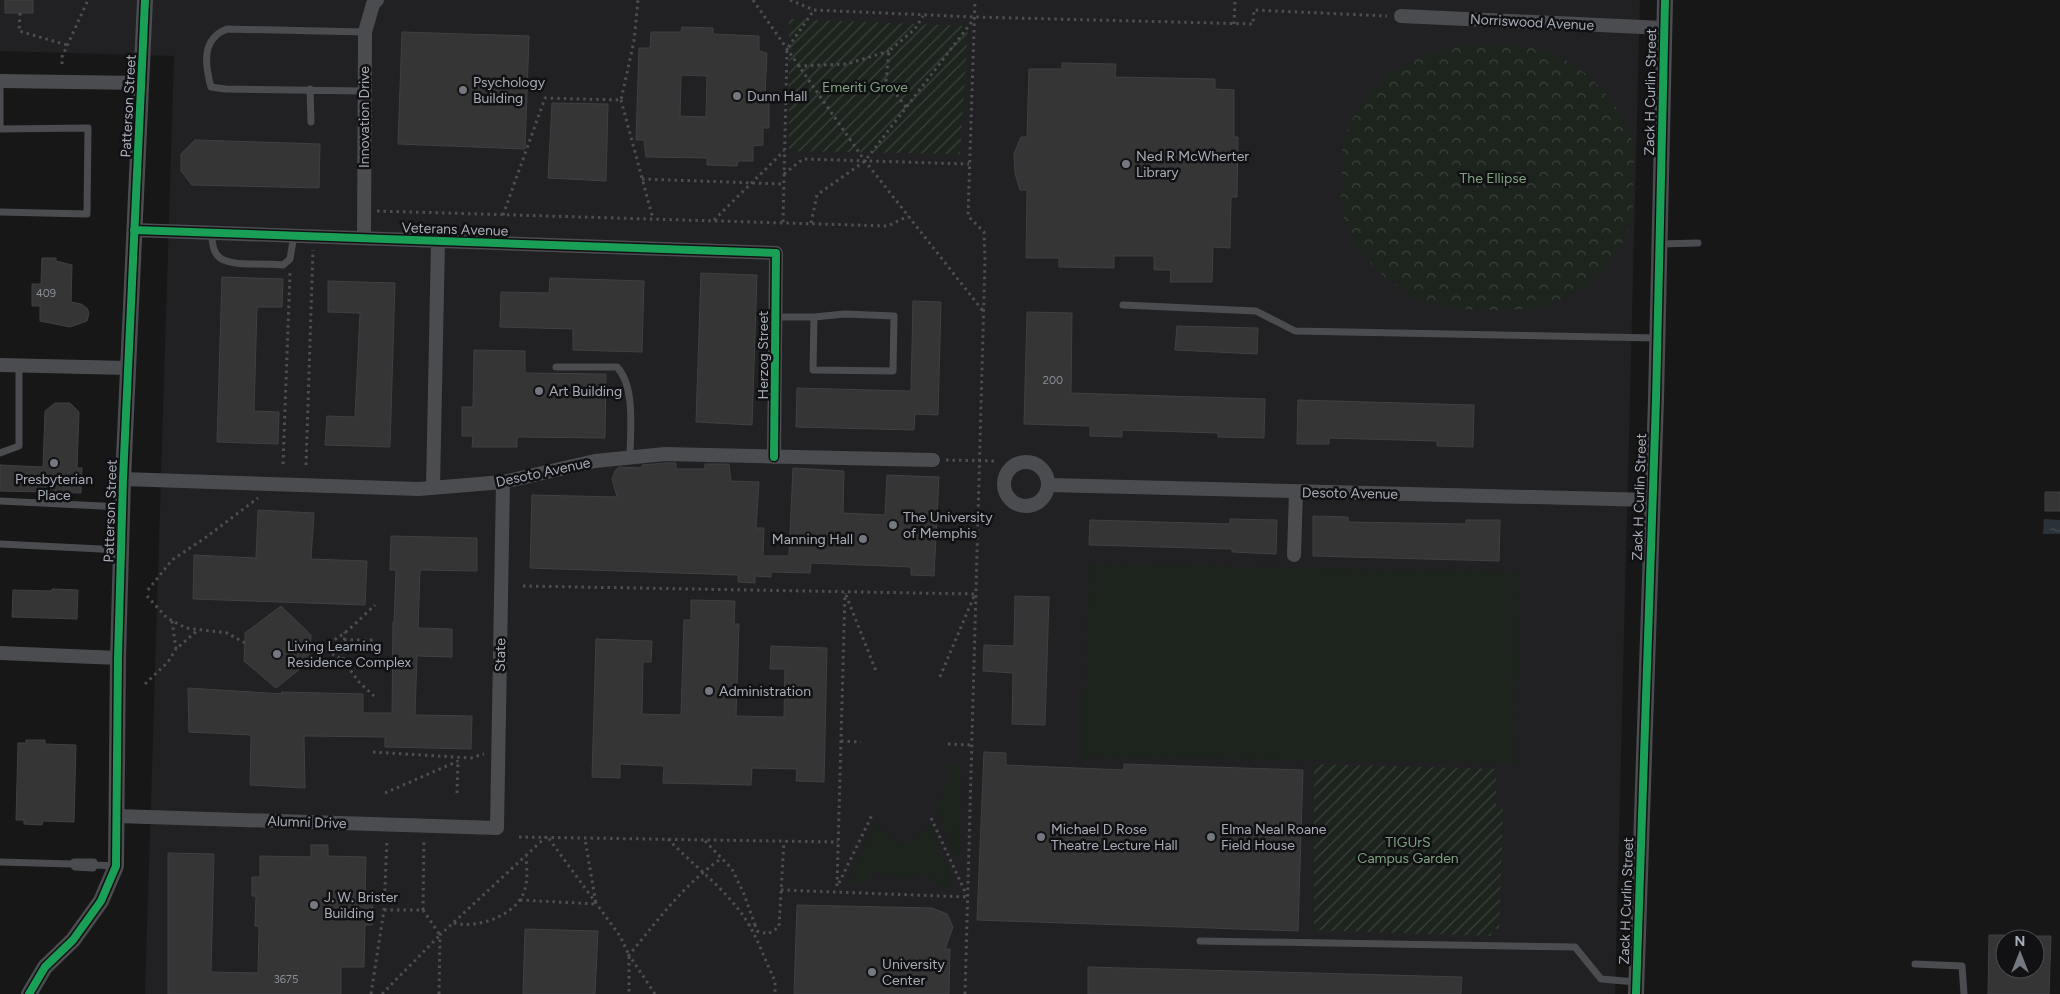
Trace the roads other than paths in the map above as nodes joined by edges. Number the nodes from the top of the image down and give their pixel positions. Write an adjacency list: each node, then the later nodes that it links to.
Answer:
1 (145, 0): 8 (street, Patterson Street)
2 (377, 0): 6 (street, Innovation Drive)
3 (1665, 0): 5 (street, Zack H Curlin Street)
4 (1401, 16): 5 (street, Norriswood Avenue)
5 (1664, 28): 19 (street, Zack H Curlin Street)
6 (365, 32): 9 (lane); 10 (street, Innovation Drive)
7 (0, 81): 8 (street); 12 (lane)
8 (142, 83): 14 (street, Patterson Street)
9 (310, 89): 10 (lane); 11 (lane)
10 (364, 91): 17 (street, Innovation Drive)
11 (311, 122)
12 (0, 129): 13 (lane)
13 (0, 212)
14 (134, 230): 15 (street, Veterans Avenue); 29 (street, Patterson Street)
15 (212, 232): 16 (street, Veterans Avenue); 16 (lane)
16 (294, 235): 17 (street, Veterans Avenue)
17 (364, 238): 18 (street, Veterans Avenue)
18 (438, 241): 21 (street, Veterans Avenue); 37 (street)
19 (1659, 244): 20 (lane); 25 (street, Zack H Curlin Street)
20 (1698, 244)
21 (776, 253): 23 (street, Herzog Street)
22 (1123, 305): 25 (lane)
23 (775, 317): 24 (lane); 31 (street, Herzog Street)
24 (814, 317): 24 (lane)
25 (1657, 338): 39 (street, Zack H Curlin Street)
26 (0, 365): 27 (street)
27 (19, 366): 29 (street); 30 (lane)
28 (556, 367): 32 (lane)
29 (128, 368): 34 (street, Patterson Street)
30 (0, 453)
31 (774, 456): 32 (street, Desoto Avenue); 33 (street, Desoto Avenue)
32 (630, 458): 35 (street, Desoto Avenue)
33 (933, 460)
34 (123, 480): 37 (street, Desoto Avenue); 41 (street, Patterson Street)
35 (503, 482): 37 (street, Desoto Avenue); 48 (street, State)
36 (1049, 485): 38 (street, Desoto Avenue)
37 (433, 488)
38 (1296, 492): 39 (street, Desoto Avenue); 44 (street)
39 (1651, 500): 53 (street, Zack H Curlin Street)
40 (0, 501): 41 (lane)
41 (122, 507): 43 (street, Patterson Street)
42 (0, 544): 43 (lane)
43 (121, 550): 46 (street, Patterson Street)
44 (1294, 555)
45 (0, 653): 46 (street)
46 (118, 658): 47 (street, Patterson Street)
47 (117, 816): 48 (street, Alumni Drive); 50 (street, Patterson Street)
48 (497, 828)
49 (0, 862): 50 (lane)
50 (116, 866): 54 (street, Patterson Street)
51 (1200, 941): 53 (lane)
52 (1915, 964): 55 (lane)
53 (1636, 988)
54 (29, 994)
55 (1964, 994)

